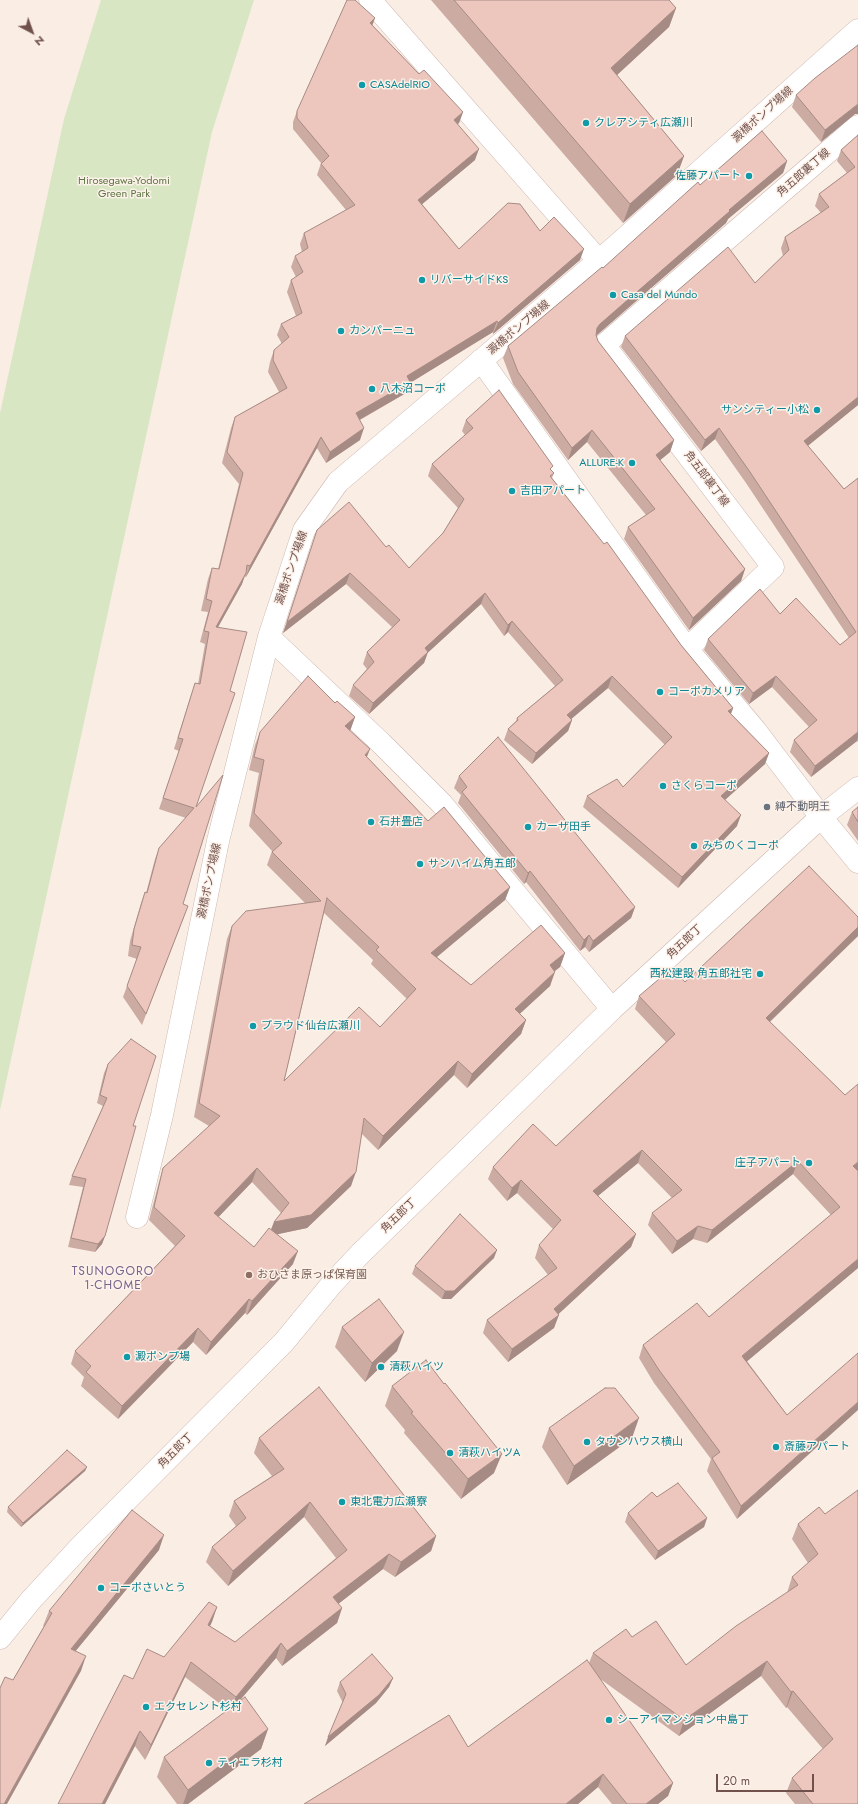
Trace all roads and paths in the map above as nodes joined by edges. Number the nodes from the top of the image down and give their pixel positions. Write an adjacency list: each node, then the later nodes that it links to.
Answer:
1 (370, 0): 4 (street)
2 (858, 30): 4 (street, 澱橋ポンプ場線)
3 (858, 126): 7 (street, 角五郎裏丁線)
4 (599, 261): 5 (street, 澱橋ポンプ場線)
5 (481, 360): 6 (street, 澱橋ポンプ場線); 7 (street)
6 (269, 637): 11 (street); 12 (street, 澱橋ポンプ場線)
7 (687, 649): 9 (street)
8 (858, 788): 9 (street, 角五郎丁)
9 (821, 817): 10 (street); 11 (street, 角五郎丁)
10 (858, 862)
11 (612, 1009): 13 (street, 角五郎丁)
12 (137, 1217)
13 (0, 1638)

